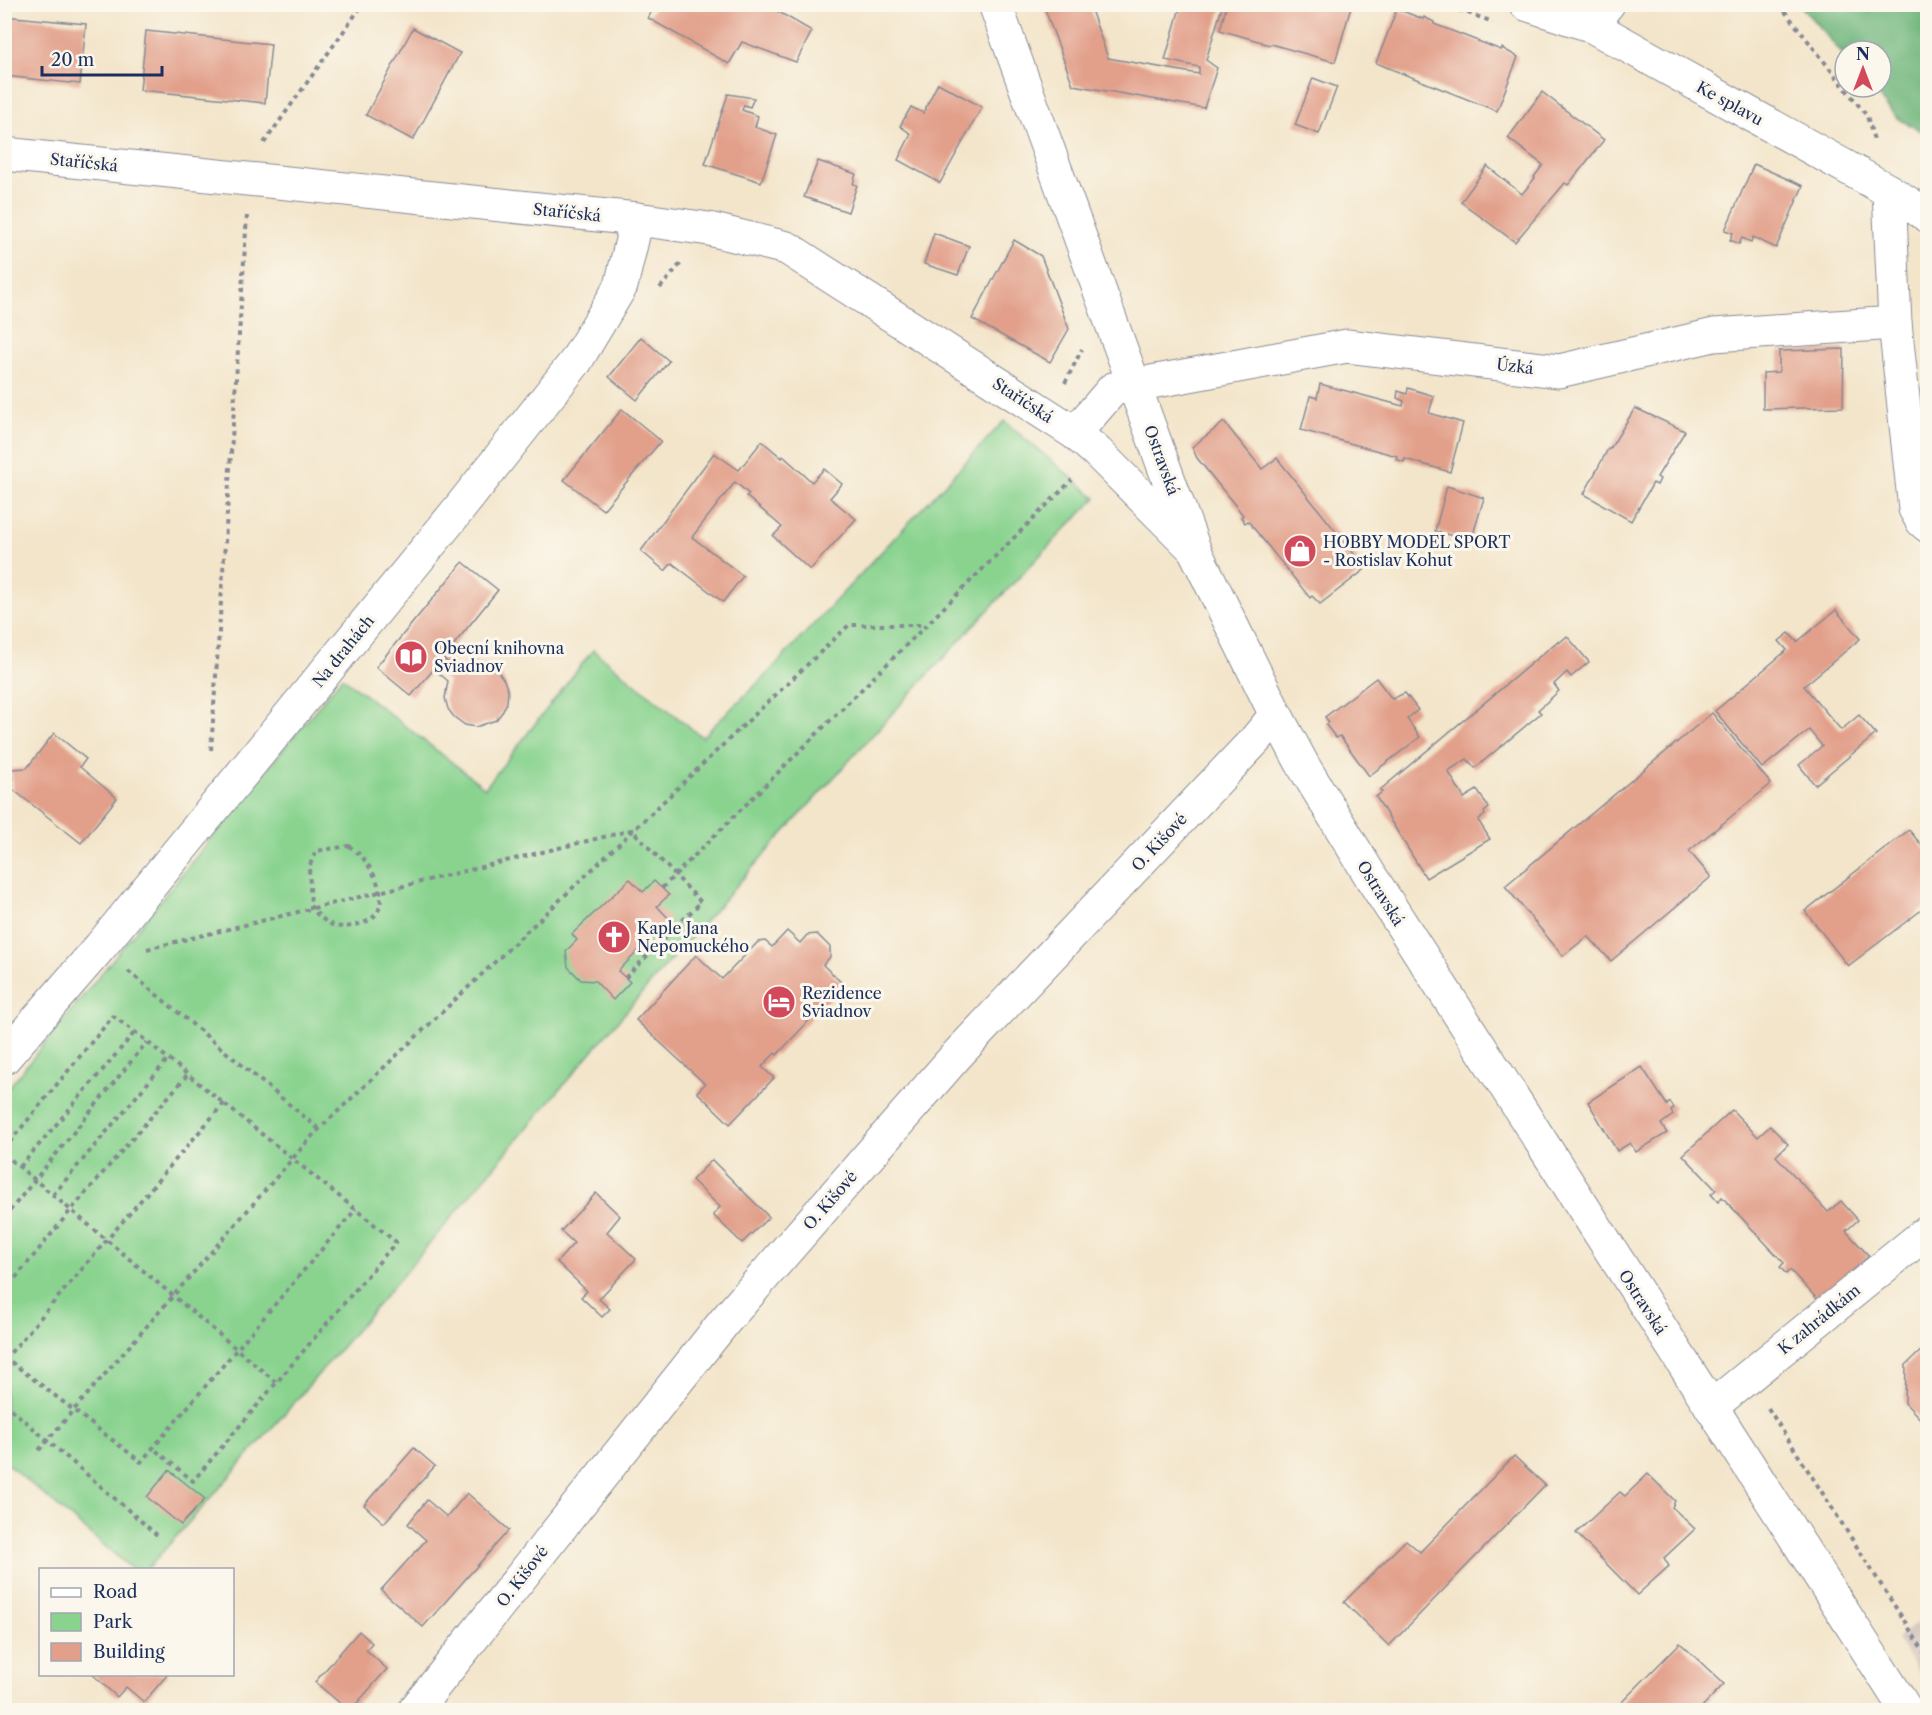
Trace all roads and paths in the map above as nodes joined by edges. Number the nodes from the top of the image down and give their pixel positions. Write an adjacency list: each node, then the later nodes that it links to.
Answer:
1 (363, 4): 8 (path)
2 (995, 4): 13 (street, Ostravská)
3 (1526, 4): 5 (street, Ke splavu)
4 (1779, 4): 6 (path)
5 (1599, 15): 9 (street, Ke splavu)
6 (1876, 148)
7 (4, 154): 8 (street, Staříčská)
8 (244, 179): 11 (street, Staříčská); 19 (path)
9 (1889, 190): 10 (street, Ke splavu); 12 (street)
10 (1928, 216)
11 (637, 219): 14 (street, Staříčská); 25 (street, Na drahách)
12 (1895, 323): 13 (street, Úzká); 15 (street)
13 (1135, 386): 14 (street); 16 (street, Ostravská)
14 (1086, 443): 16 (street, Staříčská); 17 (path)
15 (1928, 526)
16 (1194, 549): 18 (street, Ostravská)
17 (927, 625): 20 (path); 21 (path)
18 (1276, 715): 51 (street, Ostravská); 58 (street, O. Kišové)
19 (211, 757)
20 (632, 830): 21 (path); 23 (path); 33 (path)
21 (675, 875): 22 (path); 26 (path)
22 (662, 888)
23 (382, 892): 24 (path); 24 (path); 24 (path)
24 (311, 908): 25 (path)
25 (107, 953): 29 (street, Na drahách); 33 (path)
26 (623, 980)
27 (135, 1032): 28 (path); 34 (path); 37 (path)
28 (147, 1042): 30 (path); 38 (path)
29 (4, 1058)
30 (168, 1059): 31 (path); 39 (path)
31 (188, 1074): 32 (path); 41 (path)
32 (224, 1103): 36 (path); 44 (path)
33 (318, 1129): 36 (path)
34 (4, 1149)
35 (4, 1154): 37 (path)
36 (292, 1158): 40 (path); 46 (path)
37 (20, 1167): 38 (path)
38 (36, 1180): 39 (path); 42 (path)
39 (53, 1195): 41 (path)
40 (356, 1209): 47 (path); 49 (path)
41 (71, 1210): 44 (path); 45 (path)
42 (4, 1218)
43 (1928, 1231): 48 (street, K zahrádkám)
44 (107, 1240): 46 (path); 52 (path)
45 (4, 1292)
46 (173, 1296): 47 (path); 52 (path)
47 (237, 1350): 49 (path); 54 (path)
48 (1748, 1377): 51 (street, K zahrádkám); 57 (path)
49 (276, 1382): 54 (path)
50 (4, 1403): 53 (path)
51 (1711, 1407): 59 (street, Ostravská)
52 (74, 1410): 53 (path); 54 (path)
53 (47, 1440): 55 (path); 56 (path)
54 (153, 1448)
55 (39, 1450)
56 (158, 1535)
57 (1928, 1658)
58 (415, 1710)
59 (1906, 1710)

